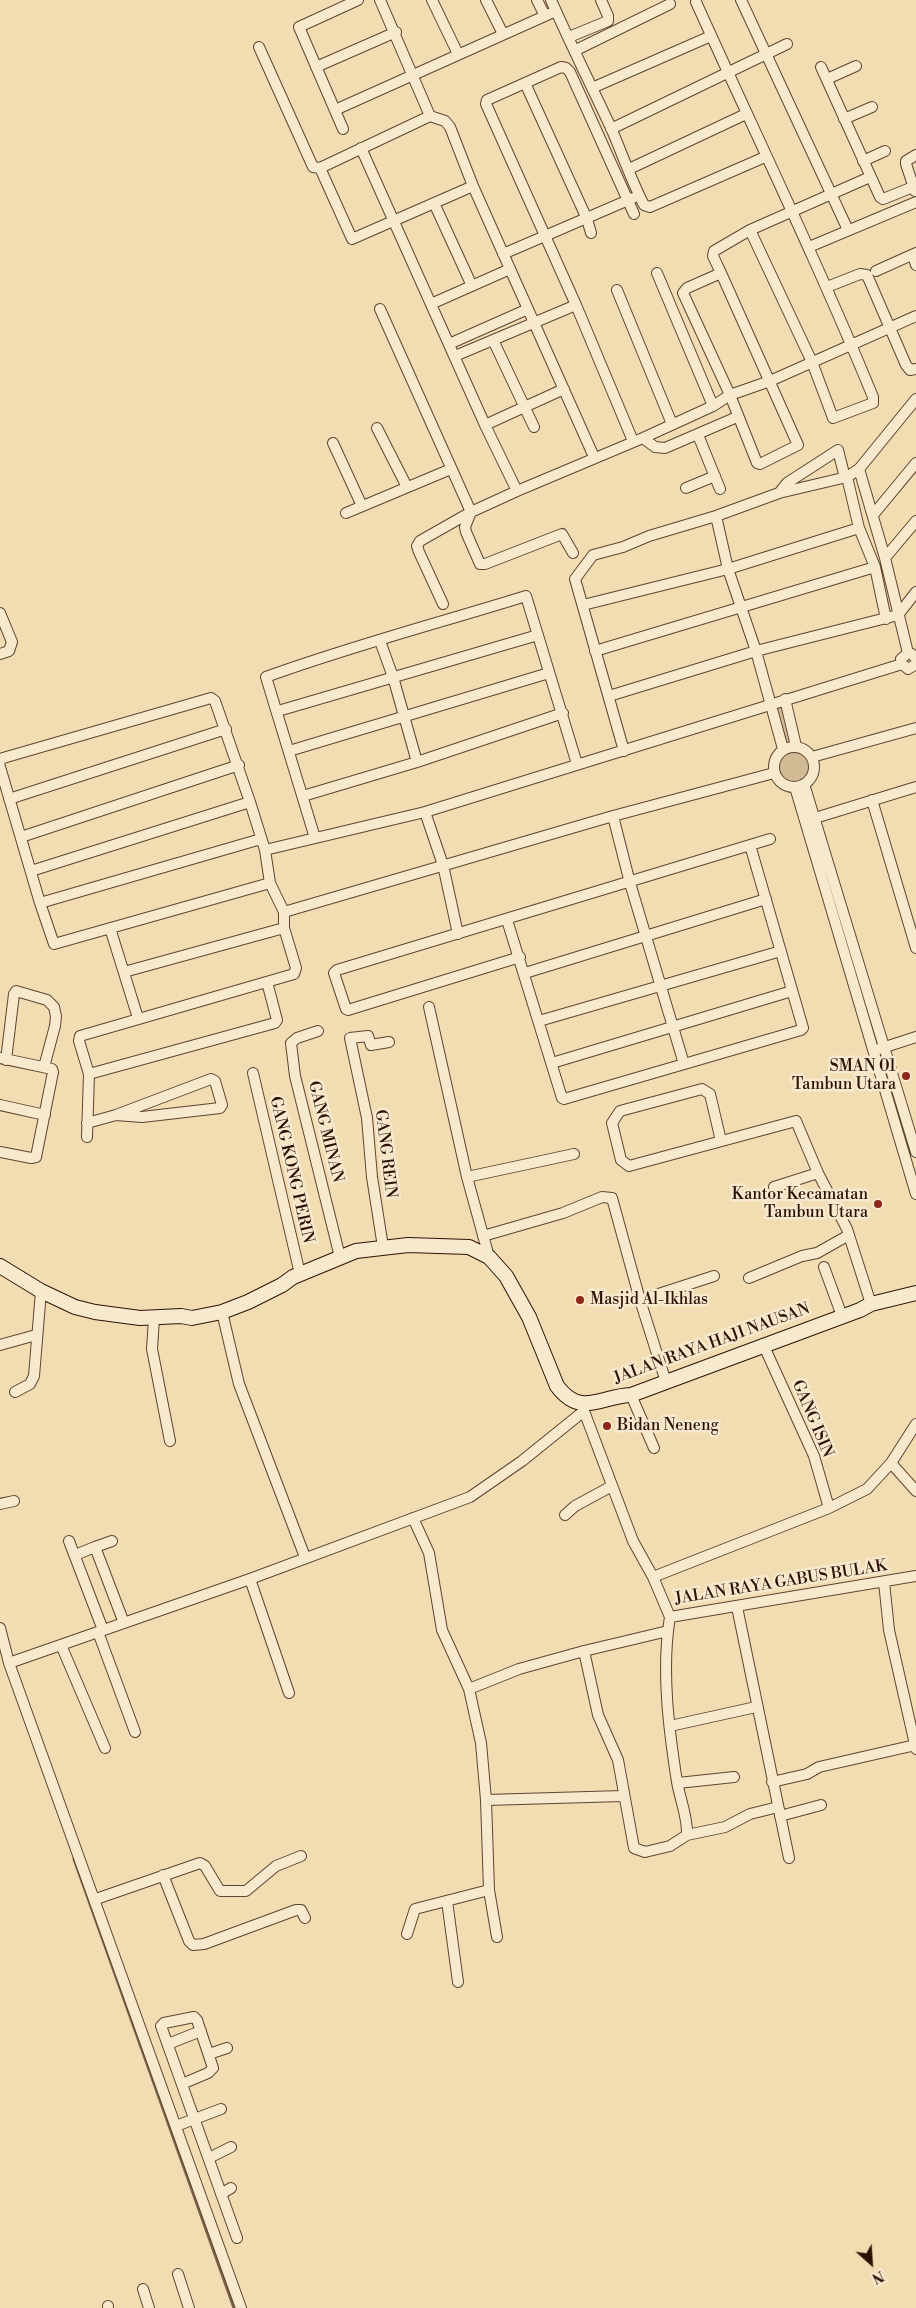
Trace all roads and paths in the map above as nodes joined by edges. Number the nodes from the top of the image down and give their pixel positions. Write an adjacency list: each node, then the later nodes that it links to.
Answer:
1 (358, 0): 23 (street)
2 (380, 0): 13 (street)
3 (432, 0): 20 (street)
4 (486, 0): 14 (street)
5 (537, 0): 12 (street)
6 (551, 0): 11 (street)
7 (601, 0): 16 (street)
8 (741, 0): 21 (street)
9 (696, 2): 15 (street)
10 (670, 4): 19 (street)
11 (556, 11): 12 (street); 16 (street)
12 (545, 16): 14 (street)
13 (396, 32): 23 (street); 28 (street)
14 (503, 34): 20 (street)
15 (711, 36): 27 (street); 31 (street)
16 (569, 37): 19 (street)
17 (787, 44): 21 (street)
18 (259, 47): 44 (street)
19 (576, 50): 25 (street)
20 (458, 54): 28 (street)
21 (766, 54): 27 (street); 49 (street)
22 (856, 66): 29 (street)
23 (316, 67): 33 (street)
24 (821, 67): 29 (street)
25 (581, 69): 26 (street); 31 (street)
26 (570, 72): 30 (street); 51 (street)
27 (728, 73): 34 (street); 37 (street)
28 (414, 75): 33 (street); 35 (street)
29 (826, 79): 36 (street)
30 (525, 83): 56 (street); 61 (street)
31 (592, 88): 37 (street)
32 (872, 107): 36 (street)
33 (335, 110): 38 (street)
34 (746, 114): 42 (street); 45 (street)
35 (430, 116): 39 (street); 47 (street)
36 (844, 119): 43 (street)
37 (611, 129): 45 (street)
38 (343, 130)
39 (361, 148): 44 (street); 57 (street)
40 (885, 151): 43 (street)
41 (916, 155): 48 (street)
42 (765, 157): 50 (street); 54 (street)
43 (863, 161): 46 (street)
44 (320, 168): 57 (street)
45 (629, 169): 50 (street)
46 (870, 177): 48 (street); 49 (street)
47 (473, 186): 52 (street); 64 (street)
48 (915, 190)
49 (832, 194): 54 (street); 59 (street)
50 (639, 196): 51 (street)
51 (627, 201): 55 (street); 56 (street)
52 (434, 202): 57 (street); 71 (street)
53 (916, 202): 59 (street)
54 (791, 212): 58 (street); 62 (street)
55 (634, 214)
56 (587, 219): 60 (street); 61 (street)
57 (393, 220): 74 (street)
58 (750, 230): 70 (street); 85 (street)
59 (848, 230): 62 (street)
60 (591, 233)
61 (545, 236): 64 (street); 75 (street)
62 (809, 246): 72 (street)
63 (916, 253): 68 (street)
64 (504, 254): 67 (street)
65 (916, 258): 66 (street)
66 (916, 265)
67 (510, 269): 71 (street); 77 (street)
68 (876, 271)
69 (657, 273): 91 (street)
70 (721, 273): 87 (street); 89 (street)
71 (472, 286): 74 (street)
72 (826, 287): 80 (street); 83 (street)
73 (618, 290): 94 (street)
74 (431, 304): 82 (street)
75 (576, 305): 79 (street); 99 (street)
76 (380, 309): 104 (street)
77 (528, 309): 79 (street); 82 (street)
78 (916, 316): 80 (street)
79 (535, 323): 81 (street); 88 (street)
80 (888, 327): 83 (street); 86 (street)
81 (493, 340): 84 (street); 92 (street)
82 (449, 344): 84 (street)
83 (852, 345): 85 (street); 85 (street)
84 (455, 356): 95 (street)
85 (812, 362): 87 (street)
86 (916, 369)
87 (770, 380): 89 (street); 93 (street)
88 (564, 389): 92 (street); 101 (street)
89 (730, 395): 91 (street); 93 (street)
90 (916, 399): 103 (street)
91 (713, 406): 94 (street)
92 (524, 408): 95 (street); 96 (street)
93 (737, 417): 98 (street)
94 (672, 424): 99 (street)
95 (485, 425): 110 (street)
96 (534, 427)
97 (377, 428): 107 (street)
98 (698, 435): 99 (street); 105 (street)
99 (638, 439): 101 (street)
100 (333, 443): 112 (street)
101 (594, 457): 110 (street)
102 (916, 463): 115 (street)
103 (859, 469): 106 (street); 115 (street)
104 (451, 470): 107 (street); 113 (street)
105 (715, 476): 108 (street); 109 (street)
106 (846, 477): 111 (street); 111 (street); 118 (street)
107 (407, 487): 112 (street)
108 (686, 488)
109 (720, 488)
110 (517, 490): 113 (street)
111 (778, 493): 116 (street)
112 (362, 506): 114 (street)
113 (471, 512): 119 (street); 124 (street)
114 (346, 513)
115 (873, 515): 120 (street)
116 (716, 516): 122 (street); 125 (street)
117 (916, 521): 120 (street)
118 (859, 528): 121 (street); 122 (street)
119 (573, 553)
120 (884, 558): 128 (street)
121 (875, 567): 126 (street); 129 (street)
122 (728, 570): 125 (street); 126 (street)
123 (916, 592): 128 (street)
124 (443, 604)
125 (583, 605): 132 (street)
126 (742, 608): 132 (street); 133 (street)
127 (0, 613): 134 (street)
128 (898, 615): 129 (street); 135 (street)
129 (886, 619): 133 (street)
130 (538, 635): 131 (street); 138 (street); 139 (street)
131 (380, 641): 139 (street); 143 (street)
132 (595, 651): 140 (street)
133 (756, 651): 140 (street); 142 (street)
134 (0, 654)
135 (914, 657): 136 (street)
136 (902, 664): 137 (street); 141 (street)
137 (916, 664)
138 (550, 673): 144 (street); 145 (street)
139 (393, 677): 143 (street); 145 (street)
140 (609, 696): 151 (street)
141 (785, 699): 142 (street); 148 (street)
142 (769, 704): 149 (street); 151 (street)
143 (278, 711): 150 (street)
144 (562, 713): 154 (street); 155 (street)
145 (403, 717): 150 (street); 154 (street)
146 (916, 728): 152 (street)
147 (226, 729): 153 (street); 156 (street); 162 (street)
148 (796, 746): 149 (street); 152 (street)
149 (783, 749): 158 (street)
150 (289, 751): 161 (street)
151 (624, 751): 155 (street)
152 (812, 757): 159 (street)
153 (0, 761)
154 (416, 762): 161 (street)
155 (577, 764): 165 (street)
156 (239, 765): 164 (street); 168 (street)
157 (0, 767): 162 (street)
158 (774, 773): 159 (street); 166 (street)
159 (799, 786): 167 (street); 182 (street)
160 (915, 791): 163 (street)
161 (303, 796): 169 (street)
162 (9, 799): 168 (street)
163 (872, 800): 167 (street); 187 (street)
164 (250, 802): 170 (street); 175 (street)
165 (424, 812): 169 (street); 174 (street)
166 (613, 816): 174 (street); 177 (street)
167 (815, 818): 182 (street)
168 (21, 836): 175 (street)
169 (315, 838): 173 (street)
170 (262, 839): 173 (street); 179 (street)
171 (770, 840): 172 (street)
172 (750, 845): 177 (street); 178 (street)
173 (265, 850): 176 (street)
174 (443, 864): 180 (street); 185 (street)
175 (31, 871): 179 (street)
176 (270, 883): 180 (street); 183 (street)
177 (630, 883): 181 (street); 186 (street)
178 (766, 899): 186 (street); 188 (street)
179 (40, 903): 183 (street)
180 (284, 912): 184 (street)
181 (507, 920): 185 (street); 189 (street)
182 (842, 924): 202 (street); 203 (street)
183 (110, 928): 190 (street)
184 (284, 928): 190 (street); 192 (street)
185 (458, 934): 189 (street)
186 (646, 935): 191 (street); 193 (street)
187 (916, 948)
188 (780, 951): 193 (street); 194 (street)
189 (520, 957): 191 (street)
190 (124, 972): 196 (street)
191 (525, 973): 197 (street)
192 (267, 982): 196 (street); 209 (street)
193 (661, 986): 197 (street); 198 (street)
194 (792, 991): 198 (street); 206 (street)
195 (429, 1007): 220 (street)
196 (138, 1018): 209 (street)
197 (539, 1020): 205 (street)
198 (673, 1026): 205 (street); 206 (street)
199 (318, 1031): 227 (street, GANG MINAN)
200 (916, 1037): 202 (street)
201 (389, 1042): 225 (street, GANG REIN)
202 (884, 1047): 203 (street); 217 (street)
203 (874, 1051): 222 (street)
204 (3, 1059): 207 (street); 207 (street)
205 (552, 1063): 206 (street)
206 (684, 1064)
207 (44, 1067): 211 (street)
208 (253, 1073): 230 (street, GANG KONG PERIN)
209 (89, 1074): 213 (street)
210 (0, 1105): 211 (street)
211 (45, 1114): 216 (street)
212 (116, 1115): 212 (street); 213 (street)
213 (88, 1123): 214 (street)
214 (87, 1137)
215 (721, 1140): 215 (street); 219 (street)
216 (0, 1152)
217 (916, 1152)
218 (574, 1154): 220 (street)
219 (818, 1173): 221 (street); 223 (street)
220 (467, 1177): 224 (street)
221 (774, 1186)
222 (916, 1194)
223 (849, 1235): 232 (street); 236 (street)
224 (483, 1236): 226 (street); 235 (street)
225 (383, 1247): 226 (street); 227 (street)
226 (489, 1256): 246 (street)
227 (340, 1257): 230 (street)
228 (0, 1266): 233 (street)
229 (824, 1266): 238 (street)
230 (300, 1274): 237 (street)
231 (714, 1276): 235 (street)
232 (749, 1278)
233 (41, 1291): 239 (street); 240 (street)
234 (916, 1293): 236 (street, JALAN RAYA HAJI NAUSAN)
235 (640, 1300): 243 (street)
236 (871, 1304): 238 (street, JALAN RAYA HAJI NAUSAN)
237 (222, 1312): 239 (street); 262 (street)
238 (842, 1316): 241 (street, JALAN RAYA HAJI NAUSAN)
239 (154, 1318): 248 (street)
240 (36, 1335): 242 (street); 244 (street)
241 (763, 1344): 243 (street, JALAN RAYA HAJI NAUSAN); 255 (street, GANG ISIN)
242 (0, 1345)
243 (666, 1382): 245 (street, JALAN RAYA HAJI NAUSAN)
244 (15, 1392)
245 (630, 1395): 246 (street, JALAN RAYA HAJI NAUSAN); 249 (street)
246 (584, 1408): 251 (street, JALAN RAYA GABUS BULAK); 257 (street)
247 (916, 1424): 250 (street)
248 (170, 1440)
249 (654, 1448)
250 (891, 1463): 252 (street); 255 (street)
251 (612, 1486): 256 (street); 264 (street, JALAN RAYA GABUS BULAK)
252 (916, 1491)
253 (14, 1501): 254 (street)
254 (0, 1504)
255 (829, 1508): 264 (street)
256 (565, 1515)
257 (413, 1518): 262 (street); 276 (street)
258 (70, 1541): 261 (street)
259 (112, 1541): 260 (street)
260 (95, 1547): 261 (street); 269 (street)
261 (75, 1555): 271 (street)
262 (305, 1557): 265 (street)
263 (916, 1576): 266 (street, JALAN RAYA GABUS BULAK)
264 (653, 1577): 268 (street, JALAN RAYA GABUS BULAK)
265 (250, 1579): 269 (street); 277 (street)
266 (884, 1582): 267 (street, JALAN RAYA GABUS BULAK); 281 (street)
267 (737, 1607): 268 (street, JALAN RAYA GABUS BULAK); 278 (street)
268 (670, 1617): 272 (street)
269 (124, 1623): 271 (street)
270 (0, 1628): 275 (street)
271 (100, 1631): 273 (street); 280 (street)
272 (668, 1631): 274 (street); 279 (street)
273 (61, 1645): 275 (street); 282 (street)
274 (584, 1650): 276 (street); 286 (street)
275 (9, 1663): 295 (street)
276 (469, 1689): 287 (street)
277 (290, 1693)
278 (756, 1706): 279 (street); 284 (street)
279 (670, 1726): 285 (street)
280 (135, 1732)
281 (916, 1747): 284 (street)
282 (105, 1748)
283 (734, 1777): 285 (street)
284 (772, 1782): 289 (street)
285 (678, 1783): 290 (street)
286 (623, 1796): 287 (street); 290 (street)
287 (486, 1800): 294 (street)
288 (821, 1805): 289 (street)
289 (779, 1811): 290 (street); 292 (street)
290 (687, 1836)
291 (302, 1856): 293 (street)
292 (789, 1858)
293 (163, 1875): 295 (street); 297 (street)
294 (489, 1890): 296 (street); 299 (street)
295 (96, 1899): 308 (street)
296 (447, 1901): 298 (street); 300 (street)
297 (305, 1918)
298 (407, 1934)
299 (497, 1937)
300 (458, 1982)
301 (201, 2031): 302 (street); 302 (street); 304 (street)
302 (168, 2044): 305 (street)
303 (227, 2048): 304 (street)
304 (209, 2054): 305 (street)
305 (182, 2084): 307 (street)
306 (221, 2108): 307 (street)
307 (195, 2119): 308 (street); 310 (street)
308 (176, 2126): 318 (street)
309 (230, 2147): 310 (street)
310 (209, 2158): 312 (street)
311 (231, 2188): 312 (street)
312 (221, 2194): 313 (street)
313 (236, 2238)
314 (178, 2274): 317 (street)
315 (142, 2289): 316 (street)
316 (148, 2308)
317 (190, 2308)
318 (241, 2308)

